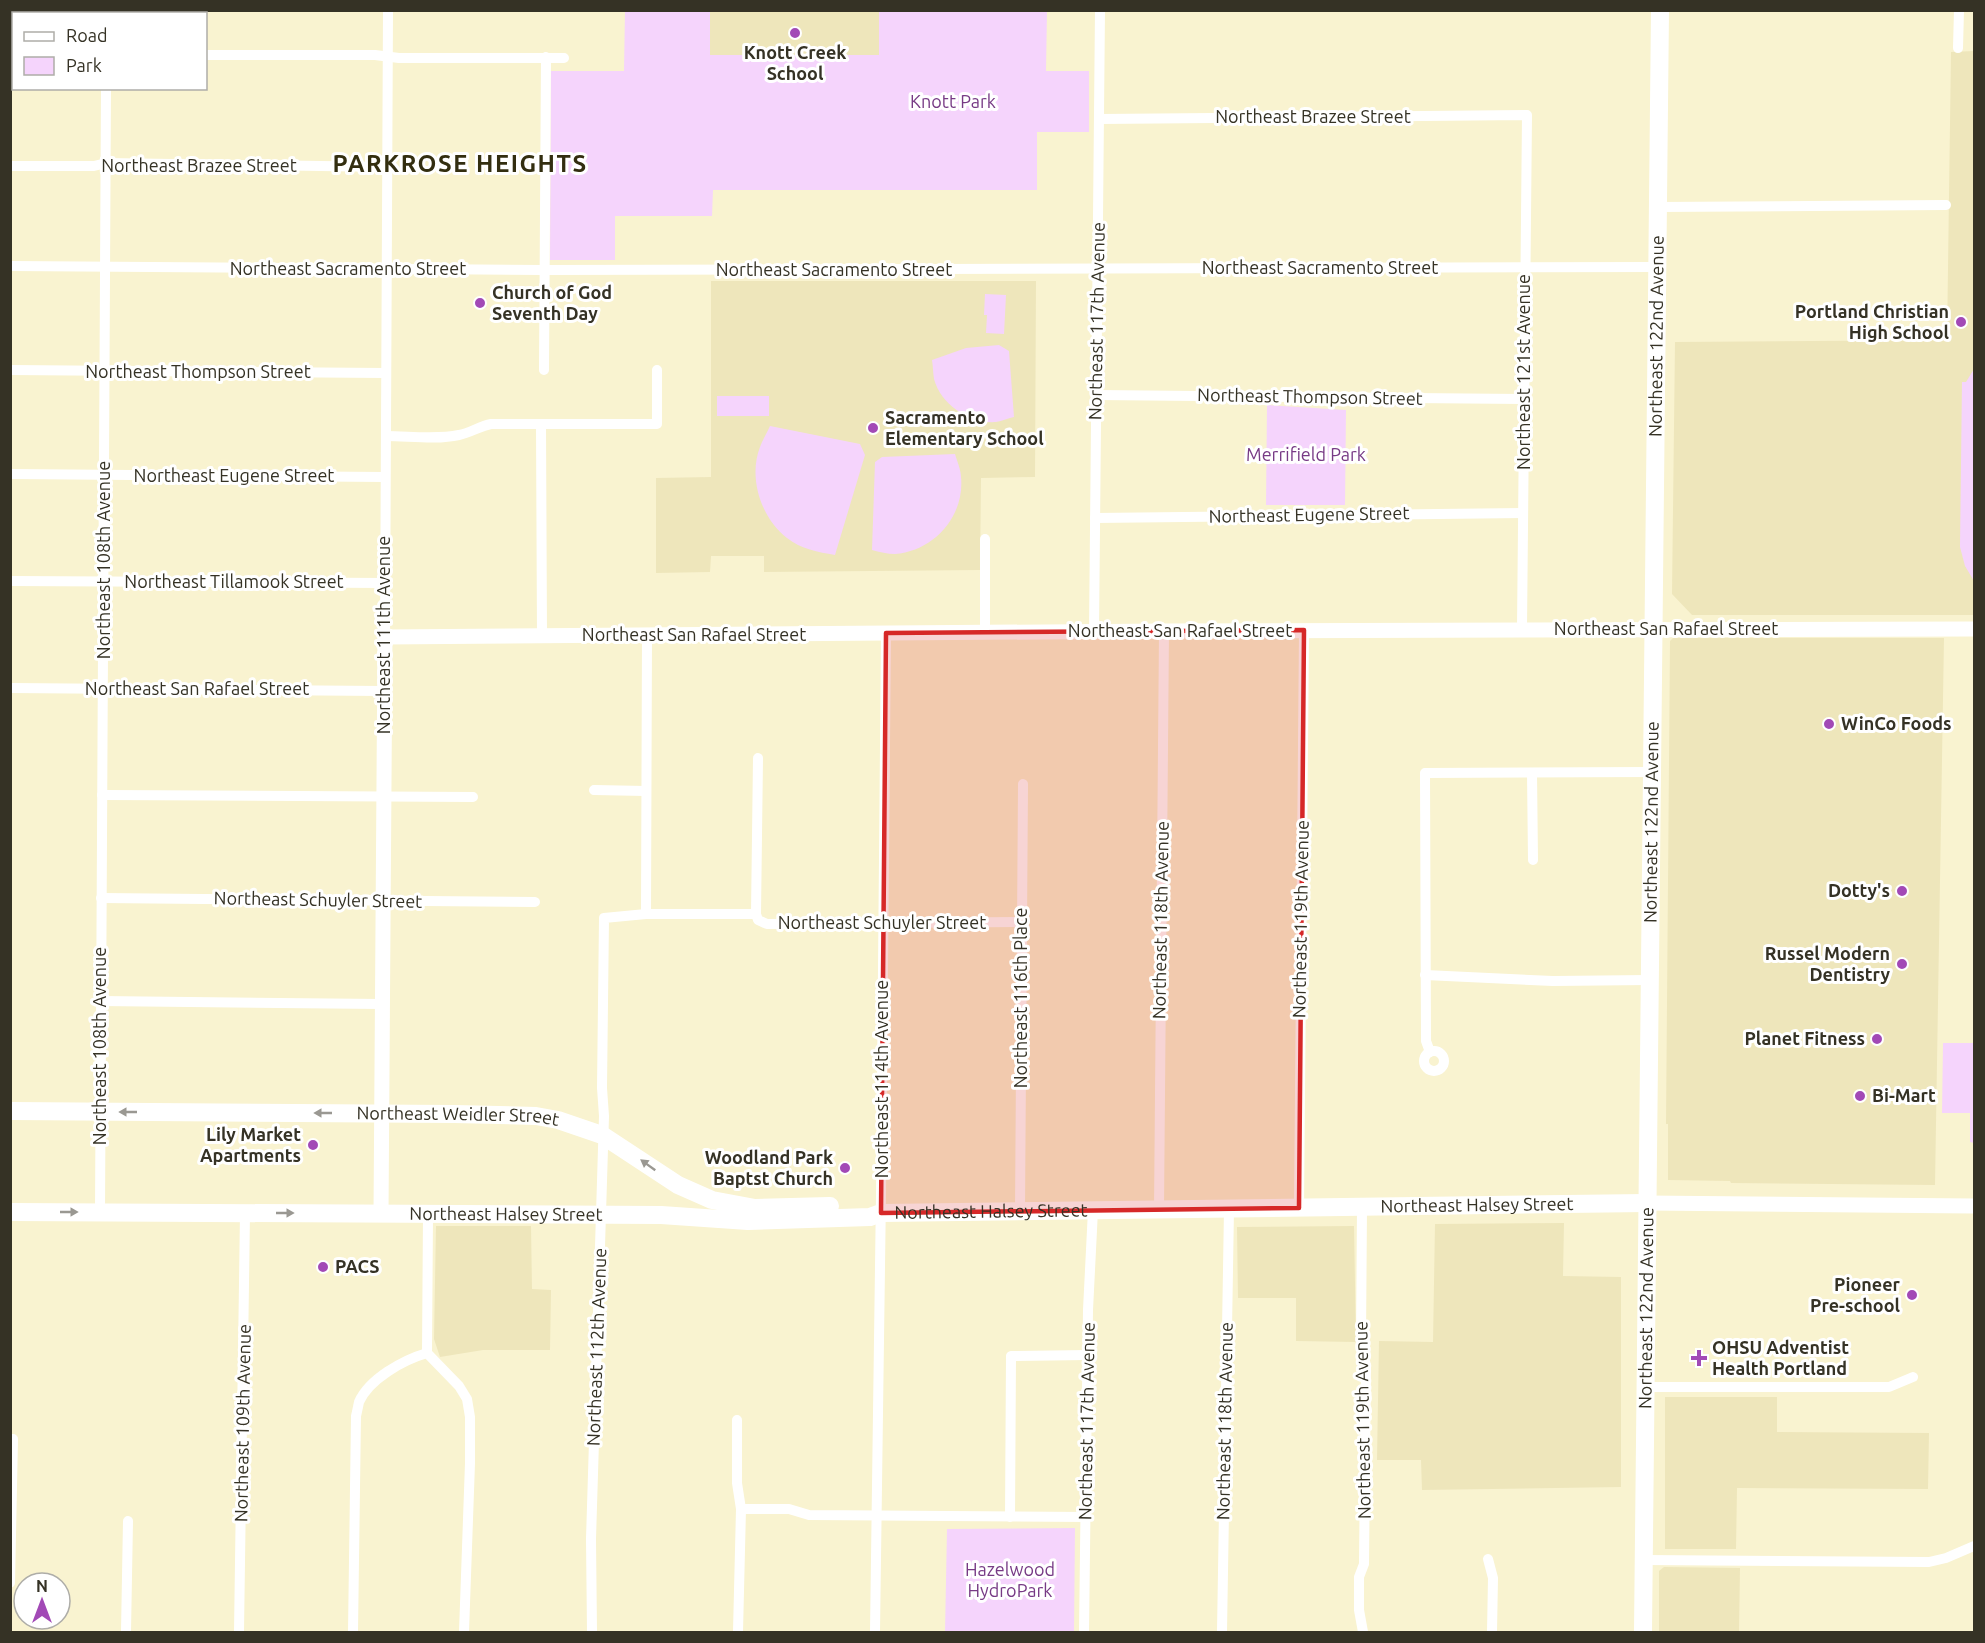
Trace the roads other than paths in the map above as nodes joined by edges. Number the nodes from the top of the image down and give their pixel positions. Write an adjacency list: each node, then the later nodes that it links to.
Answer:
1 (388, 10): 7 (street, Northeast 111th Avenue)
2 (1100, 10): 12 (street, Northeast 117th Avenue)
3 (1660, 10): 17 (main road, Northeast 122nd Avenue)
4 (1959, 10): 5 (street)
5 (1958, 48)
6 (207, 55): 7 (street)
7 (388, 56): 8 (street); 15 (street, Northeast 111th Avenue)
8 (546, 57): 9 (street); 23 (street)
9 (564, 57)
10 (106, 90): 13 (street, Northeast 108th Avenue)
11 (1527, 115): 12 (street, Northeast Brazee Street); 19 (street, Northeast 121st Avenue)
12 (1099, 119): 24 (street, Northeast 117th Avenue)
13 (106, 163): 14 (street, Northeast Brazee Street); 15 (street, Northeast Brazee Street); 20 (street, Northeast 108th Avenue)
14 (10, 166)
15 (387, 167): 22 (street, Northeast 111th Avenue)
16 (1946, 205): 17 (street)
17 (1658, 207): 21 (main road, Northeast 122nd Avenue)
18 (10, 266): 20 (street, Northeast Sacramento Street)
19 (1525, 266): 21 (street, Northeast Sacramento Street); 24 (street, Northeast Sacramento Street); 31 (street, Northeast 121st Avenue)
20 (105, 267): 22 (street, Northeast Sacramento Street); 28 (street, Northeast 108th Avenue)
21 (1657, 267): 45 (main road, Northeast 122nd Avenue)
22 (387, 269): 23 (street, Northeast Sacramento Street); 29 (street, Northeast 111th Avenue)
23 (544, 270): 24 (street, Northeast Sacramento Street); 26 (street)
24 (1098, 270): 30 (street, Northeast 117th Avenue)
25 (10, 370): 28 (street, Northeast Thompson Street)
26 (544, 370)
27 (657, 370): 32 (street)
28 (105, 371): 29 (street, Northeast Thompson Street); 35 (street, Northeast 108th Avenue)
29 (386, 373): 33 (street, Northeast 111th Avenue)
30 (1096, 395): 31 (street, Northeast Thompson Street); 38 (street, Northeast 117th Avenue)
31 (1524, 399): 37 (street, Northeast 121st Avenue)
32 (541, 424): 33 (street); 52 (street)
33 (386, 436): 36 (street, Northeast 111th Avenue)
34 (10, 474): 35 (street, Northeast Eugene Street)
35 (104, 475): 36 (street, Northeast Eugene Street); 41 (street, Northeast 108th Avenue)
36 (385, 477): 42 (street, Northeast 111th Avenue)
37 (1523, 513): 38 (street, Northeast Eugene Street); 44 (street, Northeast 121st Avenue)
38 (1095, 518): 49 (street, Northeast 117th Avenue)
39 (985, 539): 48 (street)
40 (10, 581): 41 (street, Northeast Tillamook Street)
41 (103, 581): 42 (street, Northeast Tillamook Street); 55 (street, Northeast 108th Avenue)
42 (385, 583): 53 (street, Northeast 111th Avenue)
43 (1974, 628): 45 (street, Northeast San Rafael Street)
44 (1522, 629): 45 (street, Northeast San Rafael Street); 46 (street, Northeast San Rafael Street)
45 (1653, 629): 58 (main road, Northeast 122nd Avenue)
46 (1304, 630): 47 (street, Northeast San Rafael Street); 87 (street, Northeast 119th Avenue)
47 (1164, 631): 49 (street, Northeast San Rafael Street); 90 (street, Northeast 118th Avenue)
48 (985, 632): 49 (street, Northeast San Rafael Street); 50 (street, Northeast San Rafael Street)
49 (1095, 632)
50 (886, 633): 51 (street, Northeast San Rafael Street); 74 (street, Northeast 114th Avenue)
51 (647, 635): 52 (street, Northeast San Rafael Street); 62 (street)
52 (542, 636): 53 (street, Northeast San Rafael Street)
53 (385, 637): 56 (street, Northeast 111th Avenue)
54 (10, 688): 55 (street, Northeast San Rafael Street)
55 (103, 689): 56 (street, Northeast San Rafael Street); 63 (street, Northeast 108th Avenue)
56 (384, 691): 64 (street, Northeast 111th Avenue)
57 (758, 758): 71 (street)
58 (1651, 772): 59 (street); 76 (main road, Northeast 122nd Avenue)
59 (1532, 773): 66 (street); 75 (street)
60 (1023, 784): 73 (street, Northeast 116th Place)
61 (594, 790): 62 (street)
62 (646, 790): 70 (street)
63 (102, 795): 64 (street); 67 (street, Northeast 108th Avenue)
64 (383, 797): 65 (street); 68 (street, Northeast 111th Avenue)
65 (473, 797)
66 (1533, 860)
67 (101, 898): 68 (street, Northeast Schuyler Street); 77 (street, Northeast 108th Avenue)
68 (382, 901): 69 (street, Northeast Schuyler Street); 78 (street, Northeast 111th Avenue)
69 (535, 902)
70 (646, 914): 71 (street, Northeast Schuyler Street); 72 (street, Northeast Schuyler Street)
71 (756, 914): 74 (street, Northeast Schuyler Street)
72 (604, 918): 83 (street, Northeast 112th Avenue)
73 (1022, 922): 74 (street, Northeast Schuyler Street); 91 (street, Northeast 116th Place)
74 (883, 924): 95 (street, Northeast 114th Avenue)
75 (1425, 975): 76 (street); 79 (street)
76 (1649, 980): 84 (main road, Northeast 122nd Avenue)
77 (100, 1001): 78 (street); 81 (street, Northeast 108th Avenue)
78 (382, 1004): 82 (street, Northeast 111th Avenue)
79 (1430, 1052)
80 (10, 1111): 81 (main road, Northeast Weidler Street)
81 (101, 1112): 82 (main road, Northeast Weidler Street, one-way to 81); 93 (street, Northeast 108th Avenue)
82 (381, 1114): 83 (main road, Northeast Weidler Street); 96 (street, Northeast 111th Avenue)
83 (602, 1135): 95 (main road, Northeast Weidler Street, one-way to 83); 98 (street, Northeast 112th Avenue)
84 (1647, 1203): 85 (street, Northeast Halsey Street); 86 (main road, Northeast Halsey Street); 102 (main road, Northeast 122nd Avenue)
85 (1974, 1206)
86 (1362, 1207): 87 (main road, Northeast Halsey Street); 123 (street, Northeast 119th Avenue)
87 (1299, 1208): 88 (main road, Northeast Halsey Street)
88 (1229, 1209): 90 (main road, Northeast Halsey Street); 122 (street, Northeast 118th Avenue)
89 (1093, 1210): 90 (main road, Northeast Halsey Street); 91 (main road, Northeast Halsey Street); 100 (street, Northeast 117th Avenue)
90 (1159, 1210)
91 (1020, 1211): 95 (main road, Northeast Halsey Street)
92 (10, 1212): 93 (main road, Northeast Halsey Street, one-way to 93)
93 (100, 1212): 94 (main road, Northeast Halsey Street)
94 (245, 1213): 96 (main road, Northeast Halsey Street, one-way to 96); 115 (street, Northeast 109th Avenue)
95 (881, 1213): 98 (main road, Northeast Halsey Street); 106 (street, Northeast 114th Avenue)
96 (381, 1214): 97 (main road, Northeast Halsey Street)
97 (428, 1214): 98 (main road, Northeast Halsey Street); 99 (street)
98 (601, 1215): 118 (street, Northeast 112th Avenue)
99 (427, 1353): 116 (street); 117 (street)
100 (1088, 1355): 107 (street); 108 (street, Northeast 117th Avenue)
101 (1913, 1377): 102 (street)
102 (1645, 1387): 112 (main road, Northeast 122nd Avenue)
103 (737, 1420): 105 (street)
104 (12, 1439): 113 (street)
105 (741, 1509): 106 (street); 119 (street)
106 (877, 1516): 107 (street); 120 (street, Northeast 114th Avenue)
107 (1010, 1517): 108 (street)
108 (1086, 1517): 121 (street, Northeast 117th Avenue)
109 (128, 1521): 114 (street)
110 (1974, 1545): 112 (street)
111 (1488, 1559): 124 (street)
112 (1643, 1560): 125 (main road, Northeast 122nd Avenue)
113 (10, 1583)
114 (126, 1632)
115 (240, 1632)
116 (353, 1632)
117 (464, 1632)
118 (592, 1632)
119 (738, 1632)
120 (875, 1632)
121 (1084, 1632)
122 (1222, 1632)
123 (1363, 1632)
124 (1492, 1632)
125 (1642, 1632)

